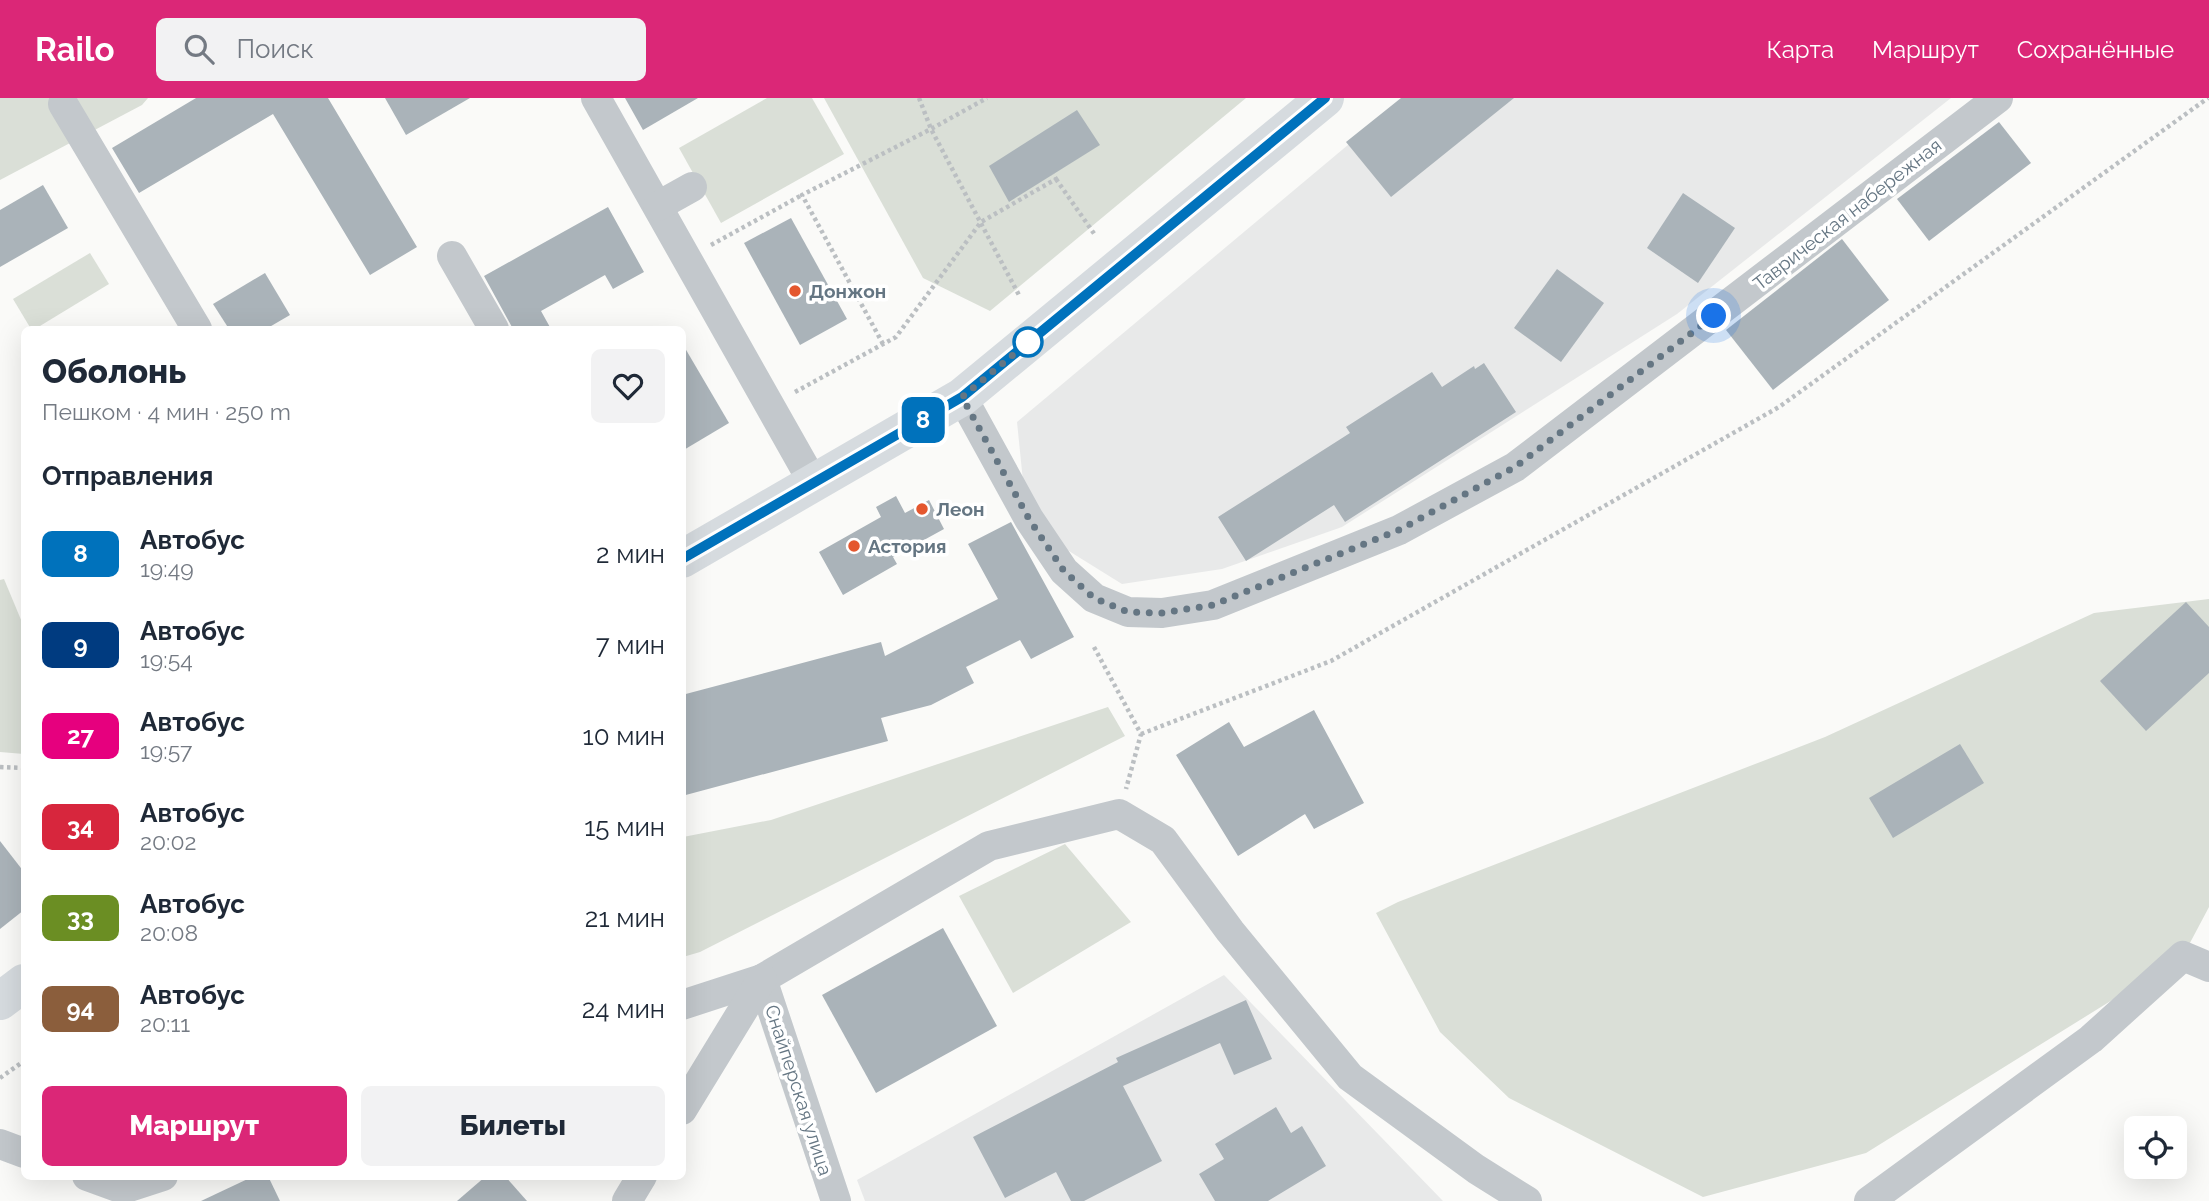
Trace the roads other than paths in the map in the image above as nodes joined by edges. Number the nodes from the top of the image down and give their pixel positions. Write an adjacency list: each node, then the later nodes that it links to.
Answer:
1 (596, 98): 6 (street)
2 (1325, 98): 10 (main road)
3 (1998, 98): 10 (street, Таврическая набережная)
4 (63, 104): 8 (street)
5 (692, 187): 6 (street)
6 (658, 206): 11 (street)
7 (452, 256): 9 (street)
8 (195, 326)
9 (492, 326)
10 (962, 397): 11 (main road)
11 (814, 484): 12 (main road)
12 (686, 557)
13 (2209, 967): 28 (street)
14 (762, 979): 17 (street); 18 (street); 26 (street, Снайперская улица); 27 (street)
15 (21, 985): 16 (main road)
16 (0, 1002)
17 (686, 1004)
18 (686, 1103)
19 (0, 1144): 20 (street)
20 (21, 1152)
21 (94, 1180): 24 (street)
22 (153, 1180): 24 (street)
23 (640, 1180): 25 (street)
24 (117, 1195)
25 (627, 1201)
26 (836, 1201)
27 (1527, 1201)
28 (1869, 1201)

